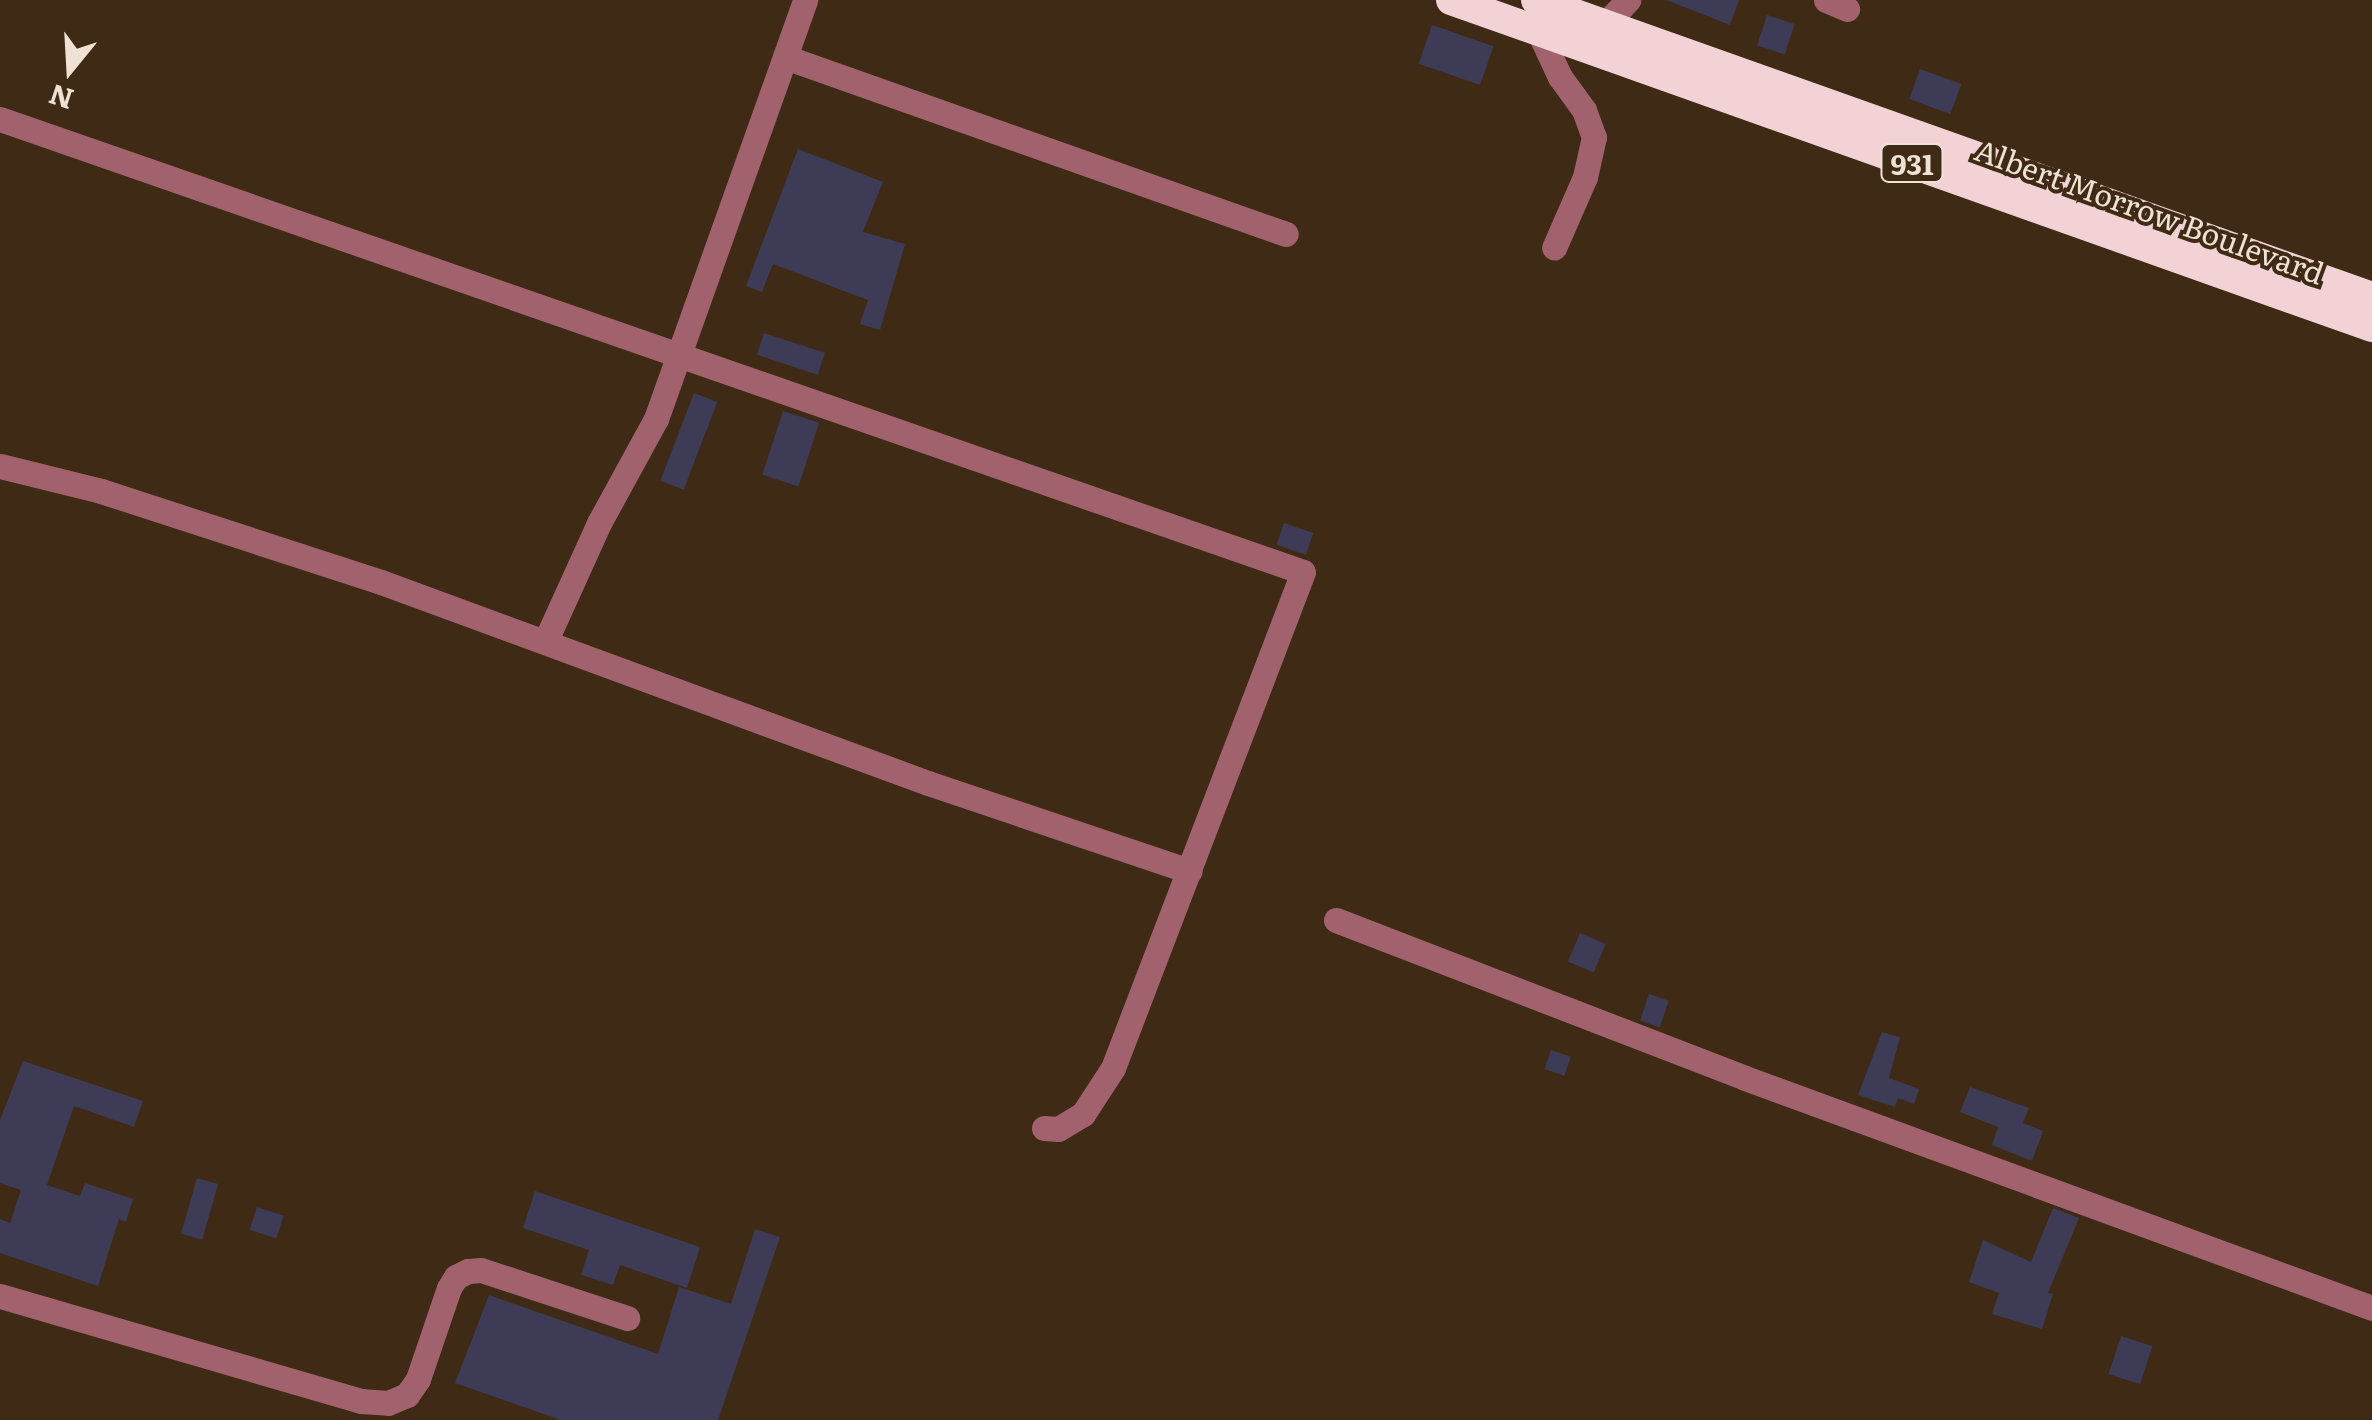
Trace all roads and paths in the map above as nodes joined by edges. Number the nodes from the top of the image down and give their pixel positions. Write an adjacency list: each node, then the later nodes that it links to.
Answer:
1 (804, 0): 6 (street)
2 (1451, 0): 4 (highway, Albert Morrow Boulevard / 931)
3 (1628, 0): 5 (street)
4 (1537, 8): 5 (highway, Albert Morrow Boulevard / 931); 9 (street); 11 (highway, Albert Morrow Boulevard / 931)
5 (1604, 25): 10 (highway, Albert Morrow Boulevard / 931)
6 (785, 58): 8 (street); 12 (street)
7 (0, 120): 12 (street)
8 (1286, 234)
9 (1554, 248)
10 (2372, 297)
11 (2372, 327)
12 (679, 356): 14 (street); 15 (street)
13 (0, 466): 14 (street)
14 (546, 640): 15 (street)
15 (1190, 871): 17 (street)
16 (1336, 920): 19 (street)
17 (1044, 1128)
18 (0, 1296): 20 (street)
19 (2372, 1308)
20 (628, 1318)

